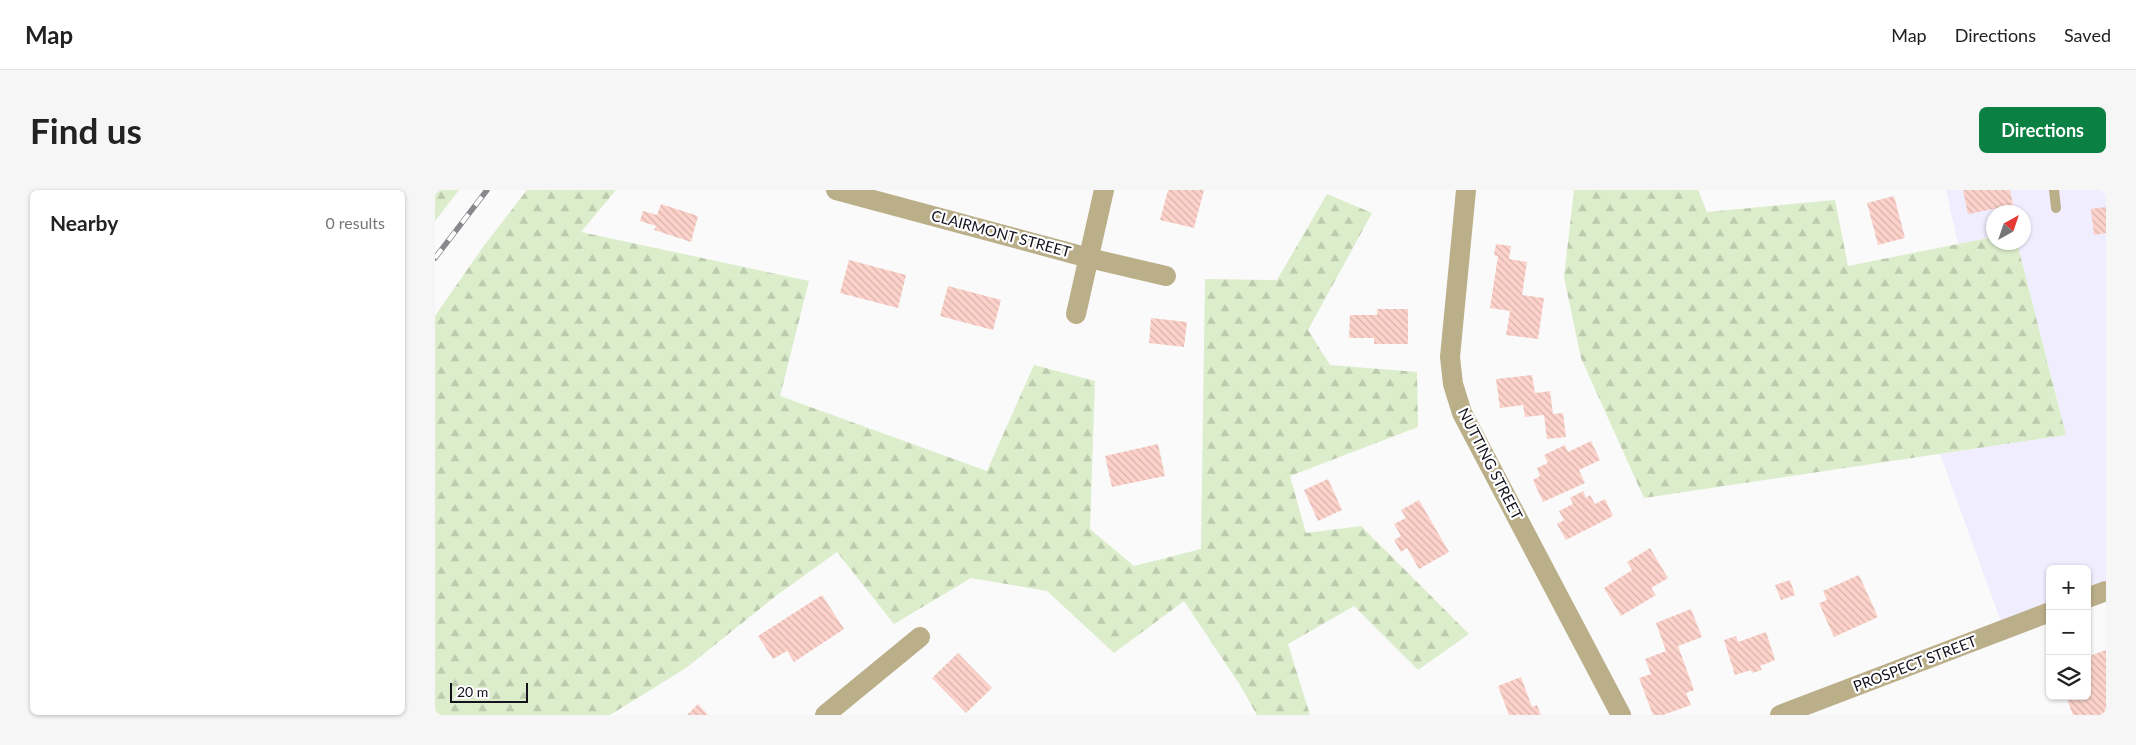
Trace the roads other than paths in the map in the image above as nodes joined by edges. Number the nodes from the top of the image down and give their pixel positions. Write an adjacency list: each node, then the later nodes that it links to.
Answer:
1 (836, 190): 6 (street, CLAIRMONT STREET)
2 (1104, 190): 6 (street)
3 (1466, 190): 14 (street, NUTTING STREET)
4 (2054, 190): 5 (lane)
5 (2056, 208)
6 (1089, 258): 7 (street, CLAIRMONT STREET); 8 (street)
7 (1166, 276)
8 (1076, 314)
9 (2106, 591): 10 (street)
10 (2091, 597)
11 (2046, 614): 15 (street, PROSPECT STREET)
12 (920, 637): 13 (street)
13 (825, 715)
14 (1621, 715)
15 (1780, 715)

